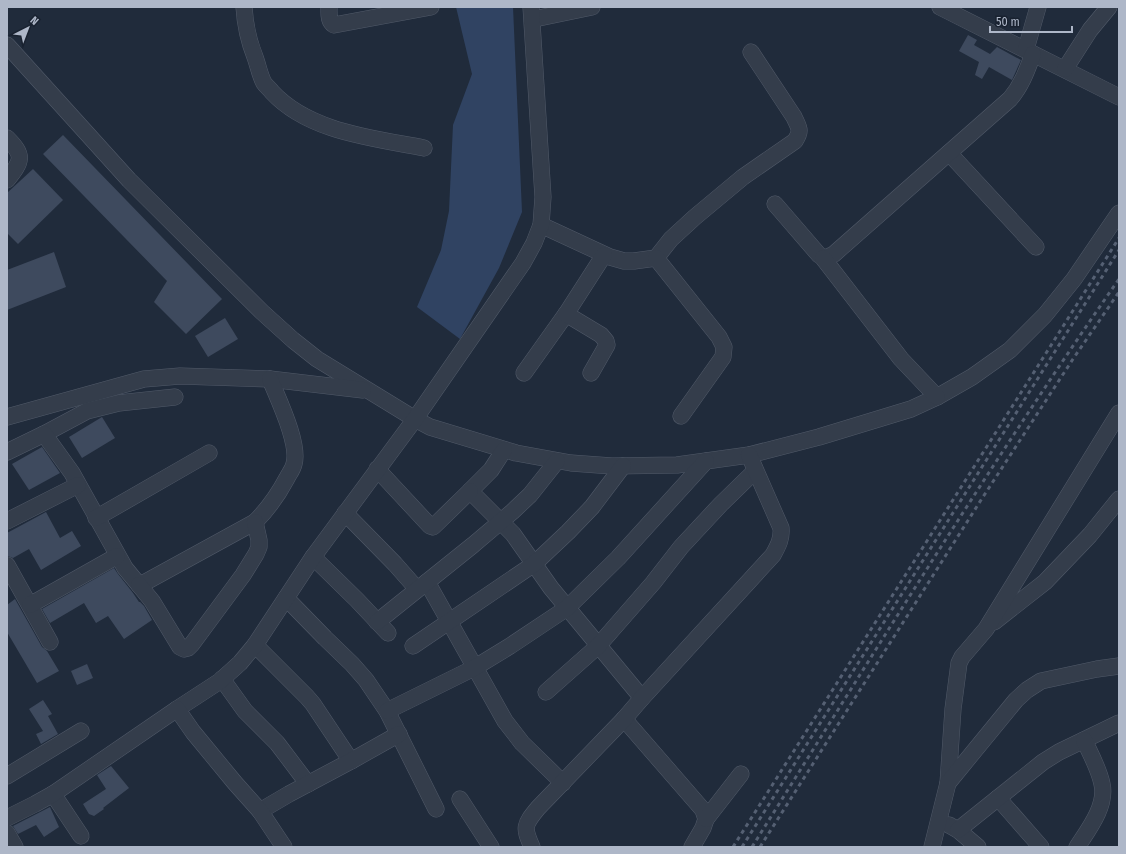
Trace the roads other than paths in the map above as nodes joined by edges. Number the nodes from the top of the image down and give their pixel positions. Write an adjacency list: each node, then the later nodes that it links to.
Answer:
1 (244, 7): 16 (street)
2 (329, 7): 8 (street)
3 (432, 7): 8 (street)
4 (592, 7): 9 (street)
5 (940, 7): 12 (street)
6 (1038, 7): 12 (street)
7 (1108, 7): 13 (street)
8 (393, 10)
9 (535, 13): 21 (street)
10 (7, 45): 30 (street)
11 (751, 52): 24 (street)
12 (1030, 52): 13 (street); 17 (street)
13 (1065, 69): 14 (street)
14 (1119, 97)
15 (7, 138): 18 (street)
16 (424, 148)
17 (949, 153): 22 (street); 25 (street)
18 (7, 180)
19 (775, 204): 25 (street)
20 (1119, 213): 32 (street)
21 (541, 225): 23 (street); 36 (street)
22 (1036, 247)
23 (604, 255): 24 (street); 26 (street)
24 (656, 258): 34 (street)
25 (823, 258): 32 (street)
26 (566, 314): 27 (street); 28 (street)
27 (524, 373)
28 (591, 373)
29 (270, 379): 30 (street); 35 (street); 54 (street)
30 (369, 391): 36 (street)
31 (175, 397): 37 (street)
32 (937, 397): 41 (street)
33 (1119, 413): 65 (street)
34 (681, 416)
35 (7, 417)
36 (415, 418): 38 (street); 45 (street)
37 (44, 434): 39 (street); 47 (street)
38 (504, 450): 42 (street); 48 (street)
39 (7, 452)
40 (209, 453): 51 (street)
41 (749, 455): 43 (street); 46 (street)
42 (557, 461): 44 (street); 53 (street)
43 (706, 461): 44 (street); 63 (street)
44 (623, 466): 57 (street)
45 (377, 468): 48 (street); 50 (street)
46 (755, 471): 69 (street); 74 (street)
47 (78, 485): 51 (street); 52 (street)
48 (470, 491): 53 (street)
49 (1119, 499): 65 (street)
50 (345, 513): 56 (street); 60 (street)
51 (96, 518): 55 (street)
52 (7, 521)
53 (501, 521): 57 (street); 60 (street)
54 (255, 522): 59 (street); 59 (street)
55 (117, 556): 59 (street); 62 (street)
56 (313, 557): 60 (street); 61 (street)
57 (534, 564): 63 (street); 64 (street)
58 (7, 565): 62 (street)
59 (139, 585)
60 (422, 586): 64 (street)
61 (286, 598): 67 (street); 76 (street)
62 (30, 605): 66 (street)
63 (567, 608): 69 (street); 71 (street)
64 (449, 623): 68 (street); 71 (street)
65 (986, 629): 86 (street)
66 (50, 642)
67 (254, 645): 72 (street); 82 (street)
68 (413, 646)
69 (598, 646): 73 (street); 74 (street)
70 (1119, 666): 86 (street)
71 (474, 668): 76 (street); 85 (street)
72 (222, 679): 75 (street); 87 (street)
73 (546, 692)
74 (642, 698): 77 (street)
75 (177, 709): 88 (street); 92 (street)
76 (387, 711): 80 (street)
77 (624, 719): 85 (street); 94 (street)
78 (1119, 723): 81 (street)
79 (81, 732): 84 (street)
80 (399, 734): 82 (street); 91 (street)
81 (1084, 740): 89 (street); 107 (street)
82 (352, 761): 87 (street)
83 (741, 774): 94 (street)
84 (7, 776)
85 (563, 783): 102 (street)
86 (948, 783): 95 (street)
87 (308, 784): 92 (street)
88 (53, 794): 93 (street); 98 (street)
89 (998, 798): 96 (street); 106 (street)
90 (460, 799): 101 (street)
91 (436, 809)
92 (260, 810): 100 (street)
93 (7, 818)
94 (706, 819): 103 (street)
95 (939, 819): 96 (street); 104 (street)
96 (958, 830): 105 (street)
97 (7, 833): 99 (street)
98 (81, 836)
99 (15, 847)
100 (284, 847)
101 (491, 847)
102 (532, 847)
103 (692, 847)
104 (932, 847)
105 (978, 847)
106 (1041, 847)
107 (1077, 847)

